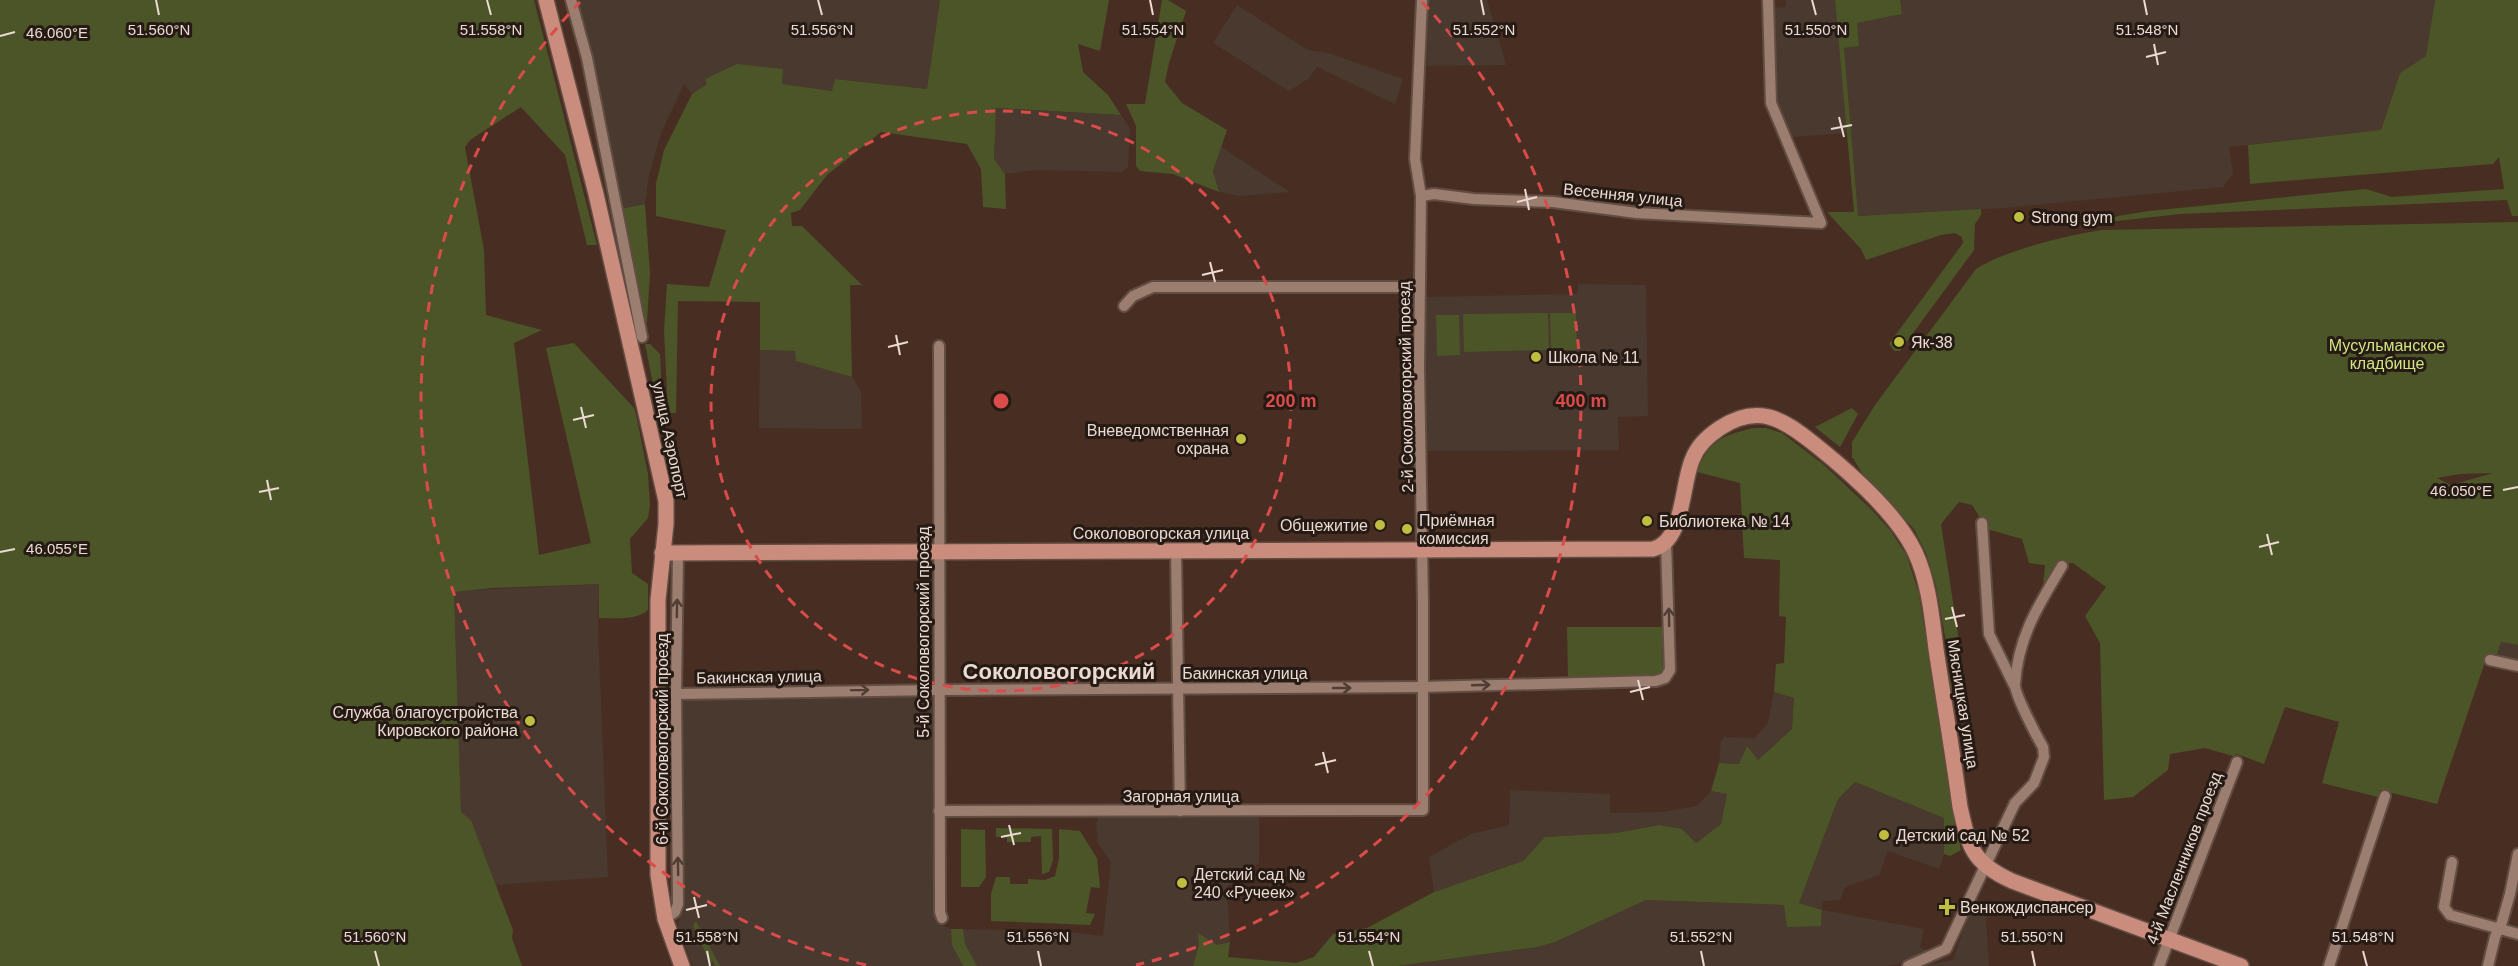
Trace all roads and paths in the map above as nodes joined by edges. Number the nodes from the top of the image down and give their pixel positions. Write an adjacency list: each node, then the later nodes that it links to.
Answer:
1 (546, 0): 15 (main road, улица Аэропорт)
2 (571, 0): 8 (street)
3 (1422, 0): 5 (street, 2-й Соколовогорский проезд)
4 (1768, 0): 5 (street, Весенняя улица)
5 (1421, 196): 6 (street, 2-й Соколовогорский проезд)
6 (1419, 287): 7 (street); 12 (street, 2-й Соколовогорский проезд)
7 (1124, 306)
8 (642, 337)
9 (939, 346): 13 (street, 5-й Соколовогорский проезд)
10 (1982, 522): 19 (street)
11 (1663, 545): 12 (main road, Соколовогорская улица); 20 (street, Бакинская улица, one-way to 11); 31 (main road, Мясницкая улица)
12 (1422, 550): 14 (main road, Соколовогорская улица); 20 (street, 2-й Соколовогорский проезд)
13 (938, 552): 14 (main road, Соколовогорская улица); 15 (main road, Соколовогорская улица); 22 (street, 5-й Соколовогорский проезд)
14 (1176, 552): 21 (street)
15 (670, 553): 23 (street, 6-й Соколовогорский проезд, one-way to 15); 33 (main road, улица Аэропорт)
16 (2061, 566): 19 (street)
17 (2490, 660): 18 (street)
18 (2518, 666)
19 (2014, 685): 31 (street)
20 (1422, 687): 21 (street, Бакинская улица, one-way to 20); 26 (street, 2-й Соколовогорский проезд)
21 (1178, 688): 22 (street, Бакинская улица); 28 (street)
22 (939, 690): 23 (street, Бакинская улица, one-way to 22); 27 (street, 5-й Соколовогорский проезд)
23 (676, 694): 33 (street, 6-й Соколовогорский проезд, one-way to 23)
24 (2237, 762): 36 (street, 4-й Масленников проезд)
25 (2385, 796): 41 (street)
26 (1423, 810): 28 (street, Загорная улица)
27 (939, 811): 28 (street, Загорная улица); 32 (street, 5-й Соколовогорский проезд)
28 (1180, 811)
29 (2518, 854): 34 (street)
30 (2452, 862): 34 (street)
31 (1983, 865): 36 (main road); 38 (street)
32 (942, 918)
33 (665, 919): 37 (main road, улица Аэропорт)
34 (2499, 928): 35 (street); 42 (street)
35 (2518, 934)
36 (2168, 940): 39 (street, 4-й Масленников проезд); 40 (main road)
37 (682, 966)
38 (1908, 966)
39 (2159, 966)
40 (2241, 966)
41 (2329, 966)
42 (2488, 966)

